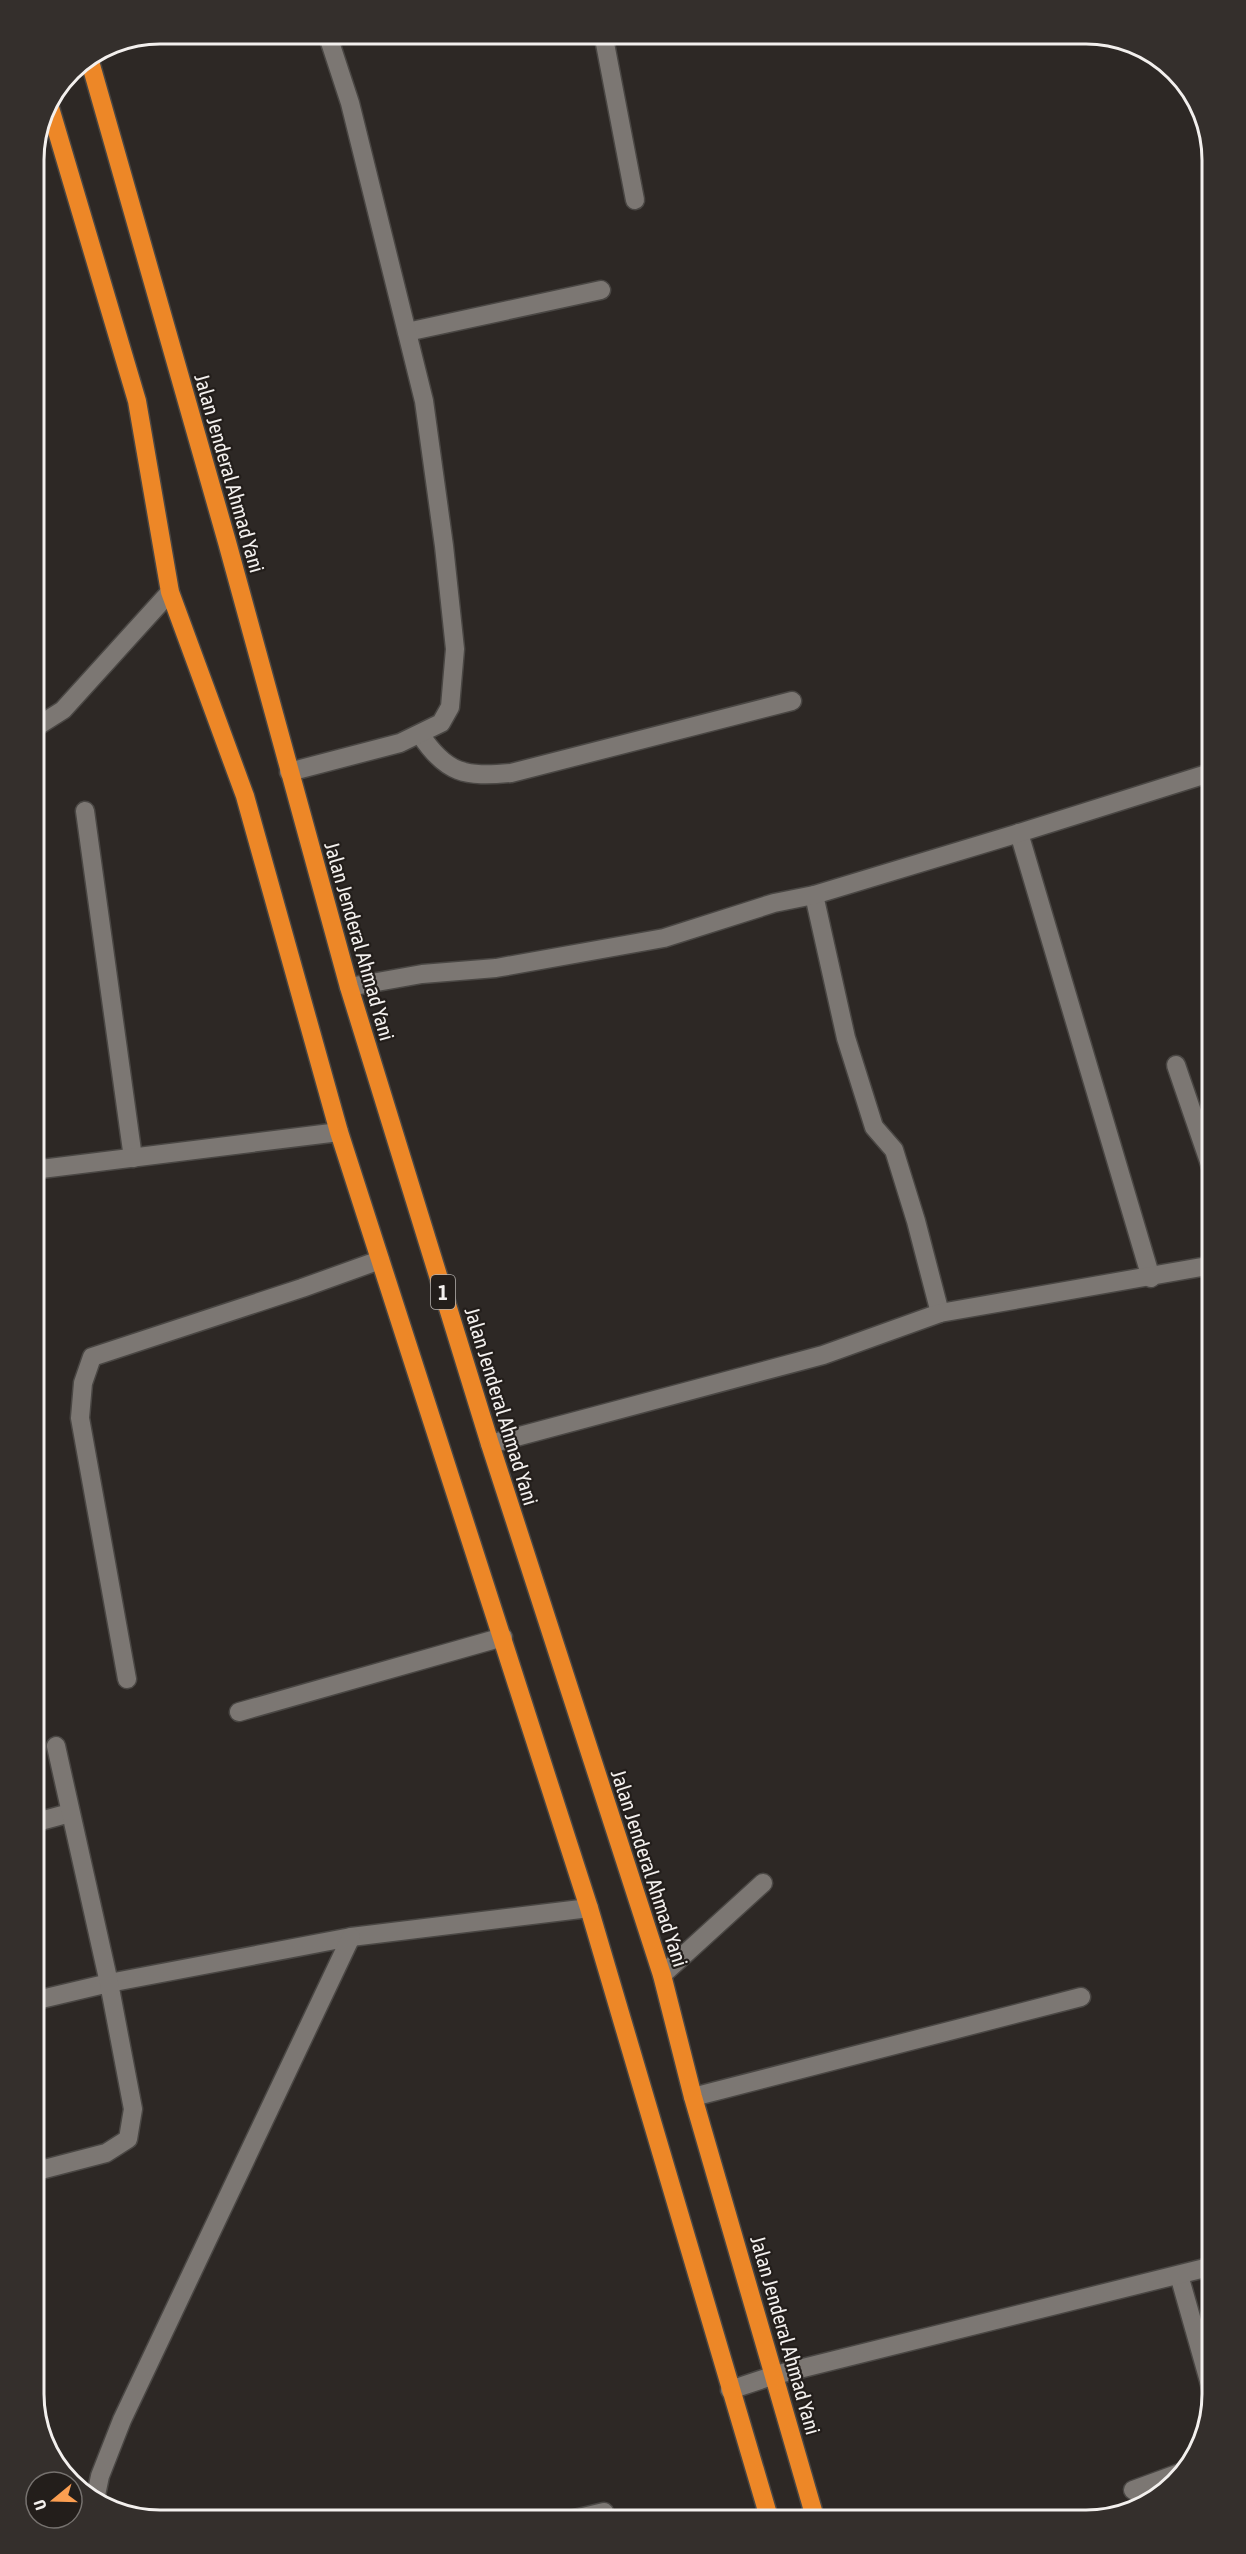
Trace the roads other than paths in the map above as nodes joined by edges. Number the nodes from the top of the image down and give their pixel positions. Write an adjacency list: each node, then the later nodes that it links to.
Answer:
1 (331, 44): 7 (street)
2 (605, 44): 5 (street)
3 (91, 66): 12 (highway, Jalan Jenderal Ahmad Yani / 1)
4 (52, 116): 8 (highway)
5 (635, 201)
6 (601, 290): 7 (street)
7 (407, 332): 11 (street)
8 (170, 592): 10 (street); 19 (highway)
9 (792, 701): 11 (street)
10 (44, 722)
11 (420, 734): 12 (street)
12 (289, 772): 17 (highway, Jalan Jenderal Ahmad Yani / 1)
13 (1202, 775): 15 (street)
14 (85, 811): 21 (street)
15 (1019, 833): 16 (street); 25 (street)
16 (814, 895): 17 (street); 26 (street)
17 (349, 987): 27 (highway, Jalan Jenderal Ahmad Yani / 1)
18 (1176, 1065): 20 (street)
19 (339, 1132): 21 (street); 23 (highway)
20 (1202, 1141)
21 (134, 1158): 22 (street)
22 (44, 1169)
23 (380, 1260): 28 (highway); 29 (street)
24 (1202, 1267): 25 (street)
25 (1151, 1278): 26 (street)
26 (940, 1313): 27 (street)
27 (490, 1444): 37 (highway, Jalan Jenderal Ahmad Yani / 1)
28 (503, 1637): 30 (street); 35 (highway)
29 (127, 1679)
30 (239, 1712)
31 (56, 1746): 32 (street)
32 (70, 1813): 33 (street); 38 (street)
33 (44, 1820)
34 (763, 1883): 37 (street)
35 (589, 1908): 36 (street); 47 (highway)
36 (351, 1937): 38 (street); 50 (street)
37 (662, 1975): 41 (highway, Jalan Jenderal Ahmad Yani / 1)
38 (109, 1983): 40 (street); 42 (street)
39 (1080, 1997): 41 (street)
40 (44, 1998)
41 (693, 2097): 46 (highway, Jalan Jenderal Ahmad Yani / 1)
42 (44, 2169)
43 (1202, 2269): 44 (street)
44 (1179, 2275): 45 (street); 46 (street)
45 (1202, 2356)
46 (775, 2375): 47 (street); 52 (highway, Jalan Jenderal Ahmad Yani / 1)
47 (730, 2390): 51 (highway)
48 (1168, 2477): 49 (street)
49 (1133, 2490)
50 (97, 2492)
51 (767, 2510)
52 (813, 2510)

